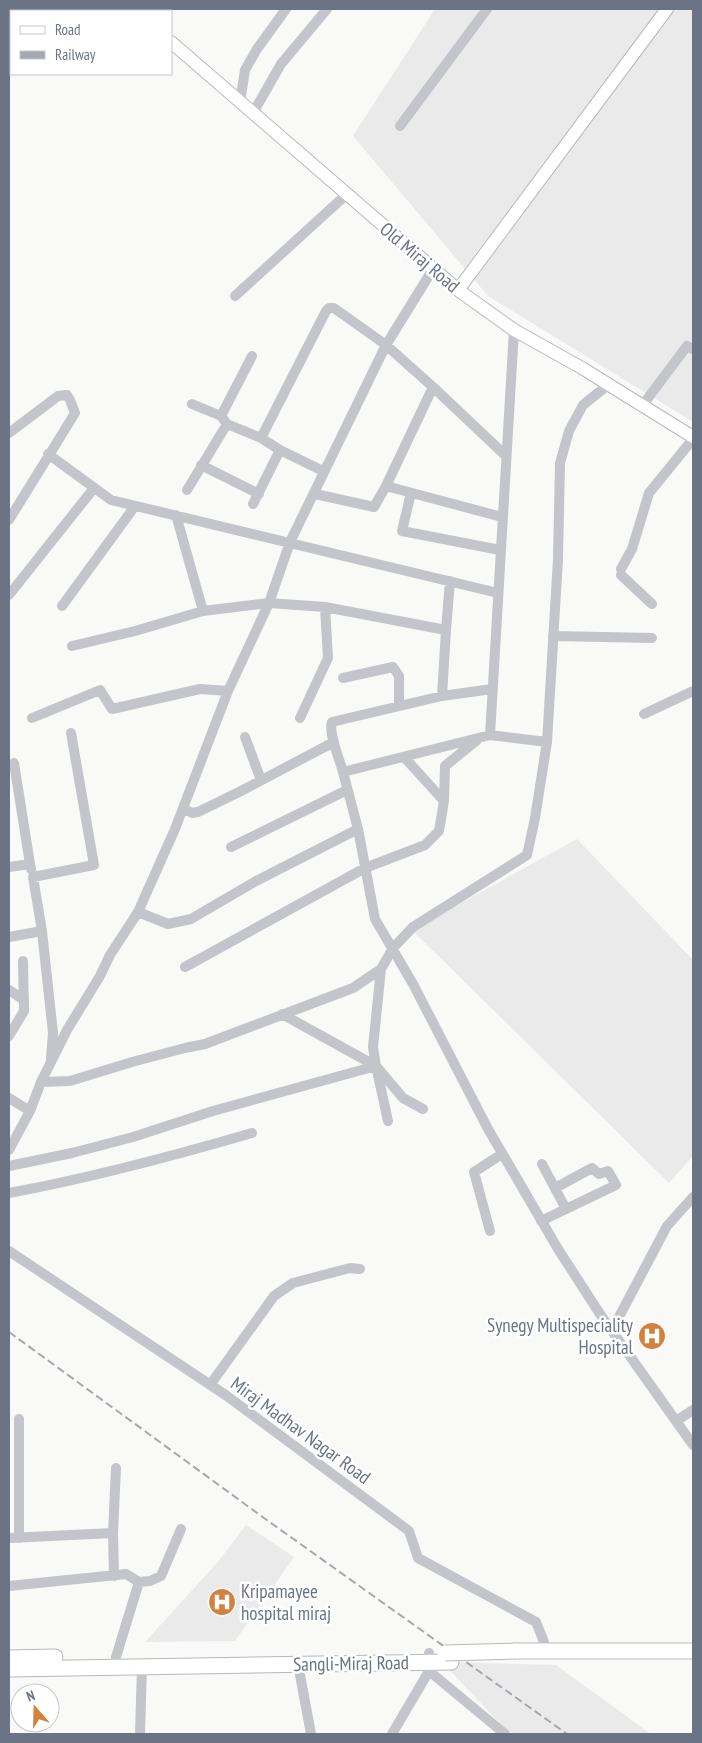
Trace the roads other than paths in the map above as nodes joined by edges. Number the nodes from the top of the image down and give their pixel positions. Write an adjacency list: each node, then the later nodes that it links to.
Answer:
1 (286, 9): 6 (street)
2 (327, 9): 7 (street)
3 (487, 9): 8 (street)
4 (667, 9): 11 (main road)
5 (172, 43): 6 (main road, Old Miraj Road)
6 (240, 102): 7 (main road, Old Miraj Road)
7 (252, 112): 9 (main road, Old Miraj Road)
8 (400, 126)
9 (347, 194): 10 (main road, Old Miraj Road); 12 (street)
10 (433, 269): 11 (main road, Old Miraj Road); 14 (street)
11 (458, 290): 13 (main road, Old Miraj Road)
12 (235, 296)
13 (514, 330): 17 (main road, Old Miraj Road); 27 (street)
14 (386, 345): 18 (street); 23 (street); 29 (street)
15 (693, 349): 20 (street)
16 (252, 356): 21 (street)
17 (608, 385): 20 (main road, Old Miraj Road); 52 (street)
18 (434, 387): 27 (street); 30 (street)
19 (192, 404): 21 (street)
20 (642, 406): 24 (main road, Old Miraj Road)
21 (224, 420): 23 (street); 28 (street)
22 (9, 433): 26 (street)
23 (261, 438): 25 (street)
24 (693, 438): 47 (street)
25 (280, 450): 29 (street); 34 (street)
26 (48, 454): 31 (street); 40 (street)
27 (506, 456): 39 (street)
28 (201, 465): 32 (street); 34 (street)
29 (323, 471): 35 (street)
30 (386, 486): 33 (street); 35 (street)
31 (94, 488): 37 (street); 45 (street)
32 (188, 490)
33 (411, 493): 39 (street); 42 (street)
34 (259, 494): 36 (street)
35 (315, 494): 41 (street)
36 (253, 504)
37 (135, 506): 38 (street); 48 (street)
38 (176, 515): 41 (street); 50 (street)
39 (502, 517): 42 (street)
40 (9, 520)
41 (290, 542): 43 (street); 46 (street)
42 (500, 550): 44 (street)
43 (450, 581): 44 (street); 51 (street)
44 (498, 593): 56 (street)
45 (9, 595)
46 (269, 604): 49 (street); 50 (street); 57 (street)
47 (652, 604)
48 (62, 606)
49 (325, 607): 51 (street); 63 (street)
50 (203, 611): 54 (street)
51 (446, 630): 59 (street)
52 (553, 636): 53 (street); 68 (street)
53 (652, 638)
54 (72, 646)
55 (342, 678): 60 (street)
56 (492, 690): 59 (street); 65 (street)
57 (228, 691): 62 (street); 75 (street)
58 (693, 691): 61 (street)
59 (442, 696): 60 (street)
60 (399, 706): 67 (street)
61 (644, 714)
62 (32, 718)
63 (300, 718)
64 (72, 733): 81 (street)
65 (485, 736): 68 (street); 69 (street); 74 (street)
66 (245, 737): 72 (street)
67 (334, 742): 71 (street); 72 (street)
68 (547, 742): 85 (street)
69 (404, 757): 71 (street); 74 (street)
70 (14, 764): 78 (street)
71 (343, 772): 73 (street)
72 (260, 780): 75 (street)
73 (347, 790): 76 (street); 77 (street)
74 (444, 801): 80 (street)
75 (183, 808): 82 (street)
76 (358, 829): 80 (street); 82 (street)
77 (230, 847)
78 (30, 864): 79 (street); 81 (street)
79 (9, 867)
80 (365, 868): 85 (street); 87 (street)
81 (33, 877): 83 (street)
82 (138, 912): 93 (street)
83 (42, 931): 84 (street); 93 (street)
84 (9, 937)
85 (393, 948): 88 (street); 102 (street)
86 (23, 961): 90 (street)
87 (184, 967)
88 (381, 969): 91 (street); 94 (street)
89 (9, 990): 90 (street)
90 (24, 1000): 92 (street)
91 (282, 1014): 94 (street); 95 (street)
92 (9, 1036)
93 (50, 1064): 95 (street)
94 (376, 1066): 97 (street); 99 (street); 104 (street)
95 (41, 1082): 98 (street)
96 (9, 1098): 98 (street)
97 (423, 1109)
98 (30, 1111): 101 (street)
99 (388, 1121)
100 (252, 1132): 106 (street)
101 (9, 1150)
102 (502, 1154): 109 (street); 110 (street)
103 (542, 1164): 108 (street)
104 (9, 1166)
105 (557, 1187): 108 (street)
106 (9, 1193)
107 (693, 1197): 113 (street)
108 (566, 1209): 109 (street)
109 (541, 1221): 113 (street)
110 (490, 1231)
111 (9, 1251): 114 (street, Miraj Madhav Nagar Road)
112 (360, 1269): 114 (street)
113 (612, 1330): 117 (street)
114 (210, 1384): 127 (street, Miraj Madhav Nagar Road)
115 (693, 1410): 117 (street)
116 (19, 1419): 122 (street)
117 (676, 1421): 118 (street)
118 (693, 1445)
119 (116, 1468): 121 (street)
120 (181, 1529): 124 (street)
121 (113, 1533): 122 (street); 123 (street)
122 (14, 1538)
123 (114, 1576): 124 (street); 125 (street)
124 (139, 1582): 128 (street)
125 (9, 1586)
126 (693, 1651): 127 (highway, Sangli-Miraj Road)
127 (548, 1652): 130 (highway, Sangli-Miraj Road)
128 (116, 1657): 129 (highway, Sangli-Miraj Road); 132 (highway, Sangli-Miraj Road)
129 (9, 1658)
130 (522, 1658): 131 (highway, Sangli-Miraj Road); 132 (highway, Sangli-Miraj Road, bridge)
131 (693, 1661)
132 (429, 1662): 133 (highway, Sangli-Miraj Road); 138 (street); 139 (street)
133 (298, 1664): 134 (highway, Sangli-Miraj Road); 137 (street)
134 (142, 1666): 135 (highway, Sangli-Miraj Road); 136 (street)
135 (9, 1669)
136 (140, 1734)
137 (311, 1734)
138 (392, 1734)
139 (505, 1734)

